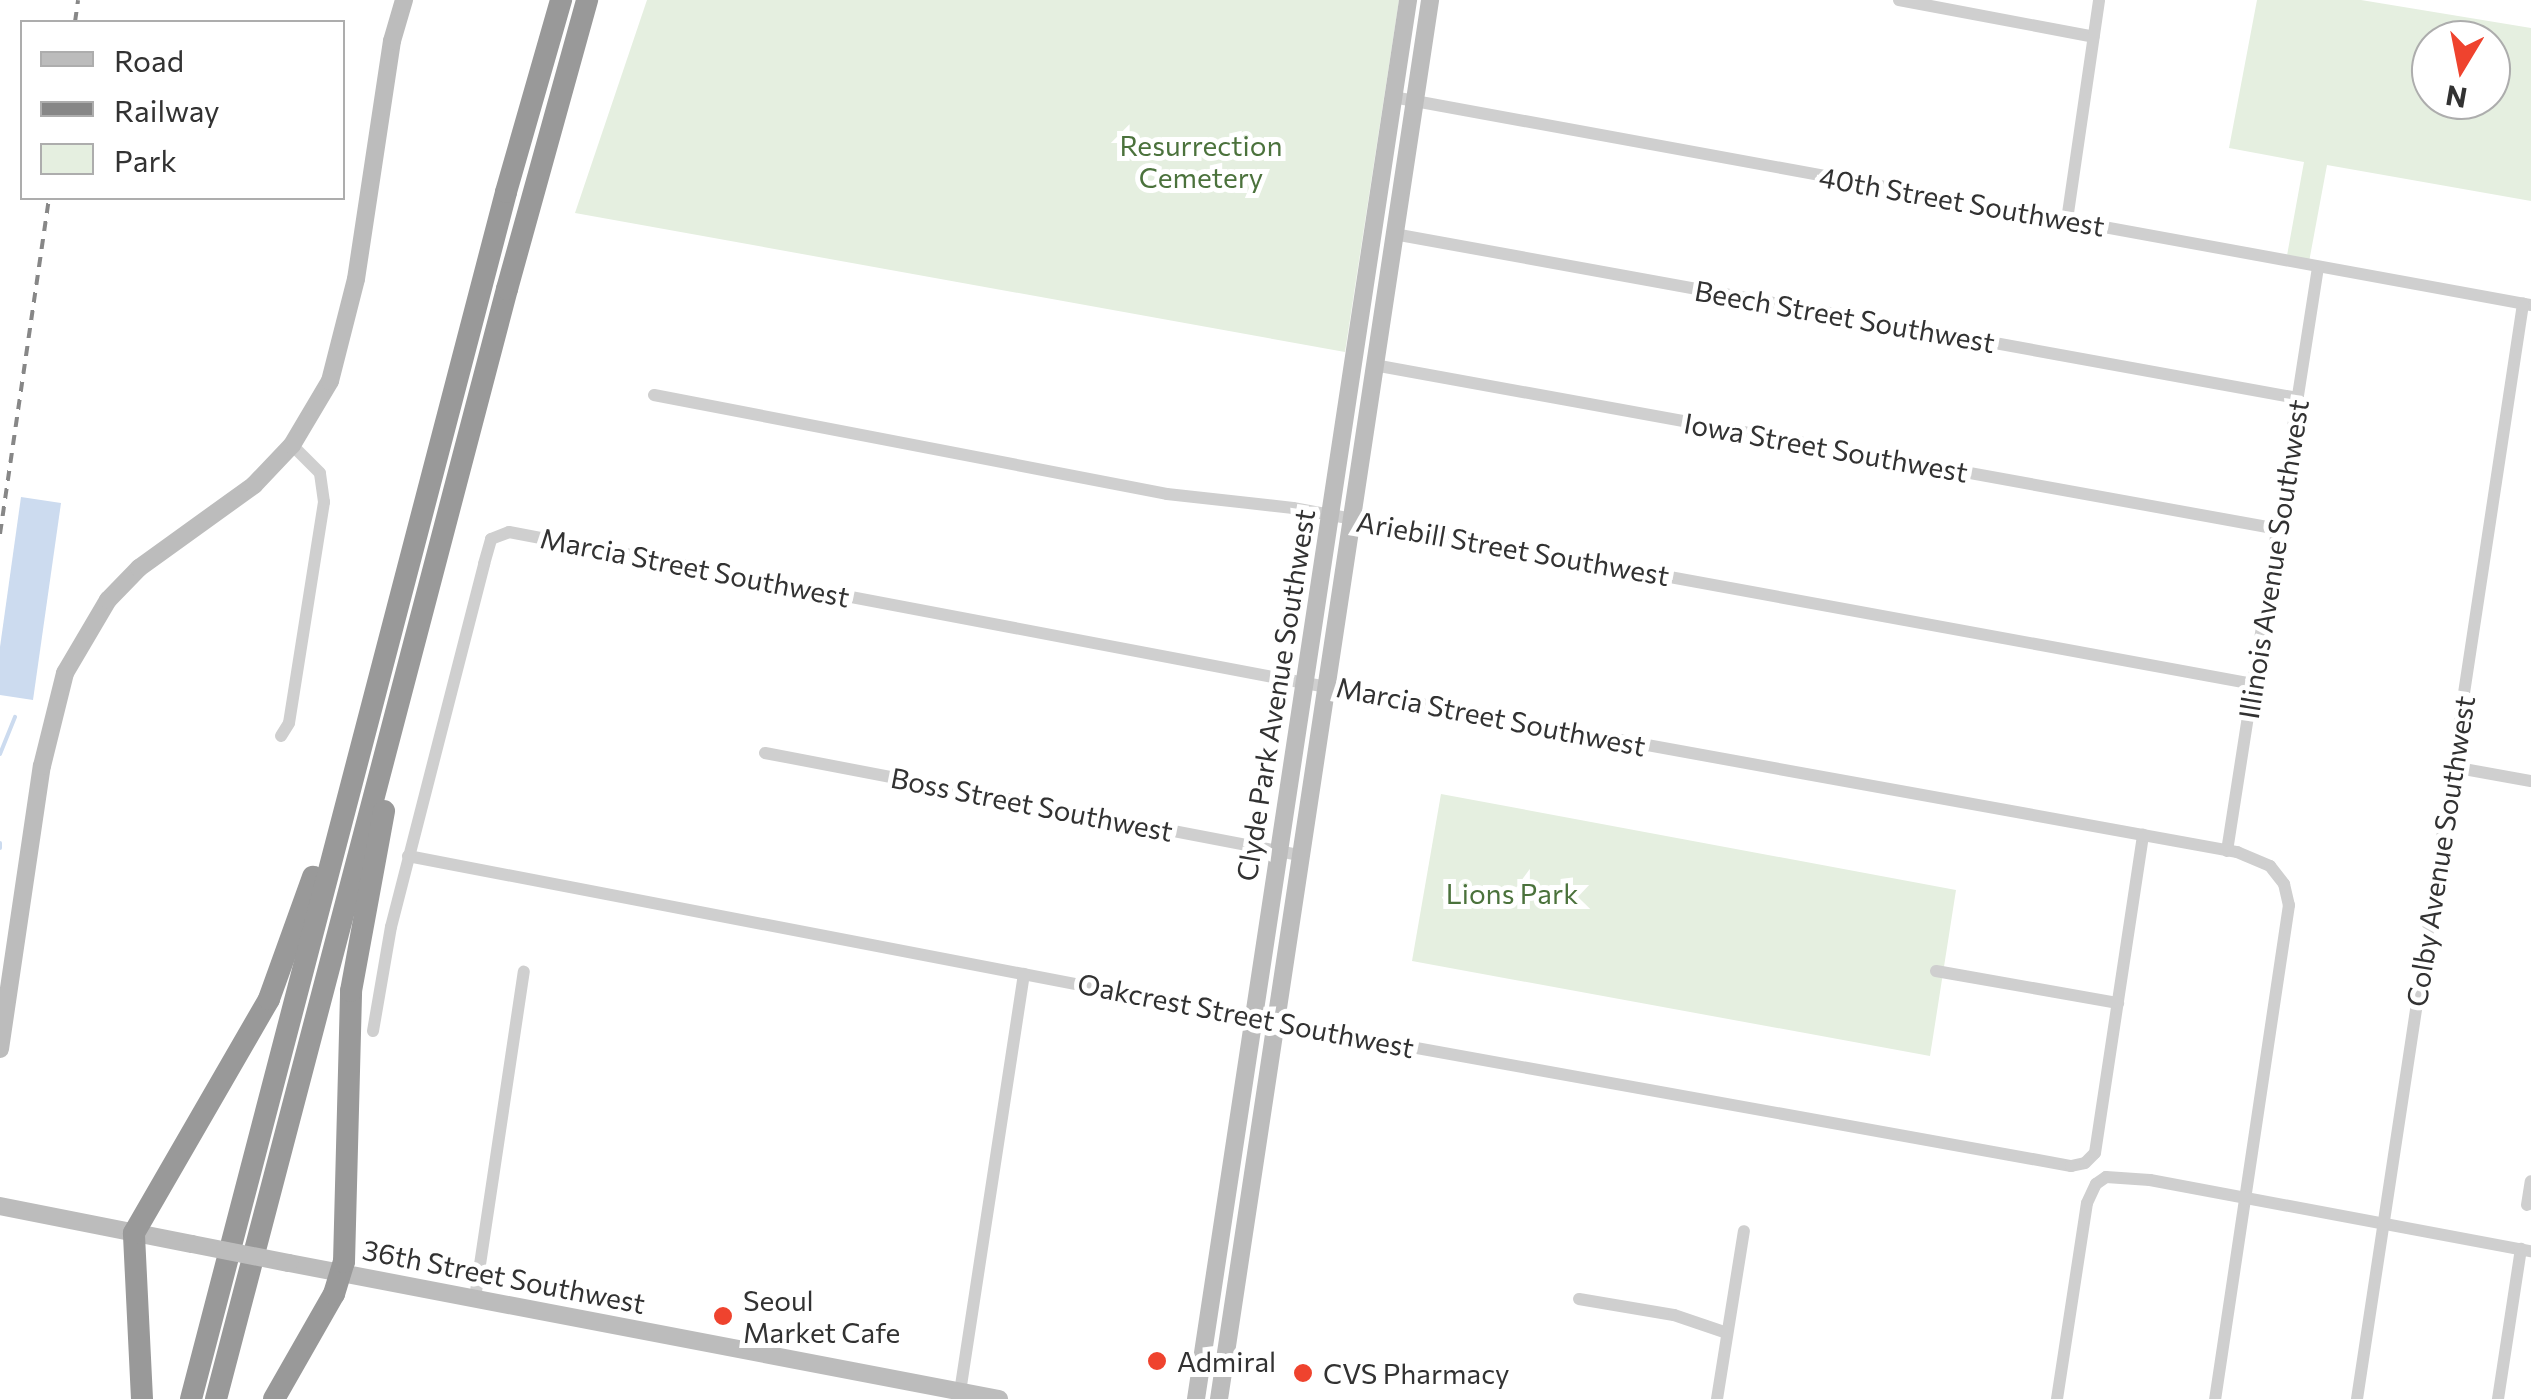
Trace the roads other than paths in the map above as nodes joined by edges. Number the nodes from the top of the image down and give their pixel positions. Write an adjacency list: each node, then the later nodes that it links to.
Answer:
1 (404, 0): 18 (main road)
2 (561, 0): 26 (highway)
3 (587, 0): 22 (highway)
4 (1408, 0): 9 (main road, Clyde Park Avenue Southwest)
5 (1430, 0): 10 (main road, Clyde Park Avenue Southwest)
6 (2100, 0): 8 (street)
7 (1907, 1): 8 (street)
8 (2094, 37): 11 (street)
9 (1393, 97): 10 (street, 40th Street Southwest); 19 (main road, Clyde Park Avenue Southwest)
10 (1414, 101): 11 (street, 40th Street Southwest); 12 (main road, Clyde Park Avenue Southwest)
11 (2066, 220): 13 (street, 40th Street Southwest)
12 (1394, 234): 15 (main road, Clyde Park Avenue Southwest); 17 (street, Beech Street Southwest)
13 (2318, 267): 14 (street, 40th Street Southwest); 17 (street, Illinois Avenue Southwest)
14 (2527, 304): 29 (street, Colby Avenue Southwest)
15 (1374, 365): 20 (main road, Clyde Park Avenue Southwest); 21 (street, Iowa Street Southwest)
16 (654, 394): 19 (street, Ariebill Street Southwest)
17 (2297, 398): 21 (street, Illinois Avenue Southwest)
18 (292, 445): 27 (street); 43 (main road)
19 (1331, 514): 20 (street, Ariebill Street Southwest); 23 (main road, Clyde Park Avenue Southwest)
20 (1351, 518): 24 (street, Ariebill Street Southwest); 25 (main road, Clyde Park Avenue Southwest)
21 (2278, 528): 24 (street, Illinois Avenue Southwest)
22 (409, 660): 52 (highway); 59 (highway)
23 (1305, 682): 25 (street, Marcia Street Southwest); 33 (main road, Clyde Park Avenue Southwest); 35 (street, Marcia Street Southwest)
24 (2254, 684): 32 (street, Illinois Avenue Southwest)
25 (1325, 685): 31 (street, Marcia Street Southwest); 34 (main road, Clyde Park Avenue Southwest)
26 (374, 699): 50 (highway); 58 (highway)
27 (281, 736)
28 (764, 754): 33 (street, Boss Street Southwest)
29 (2454, 767): 30 (street); 48 (street, Colby Avenue Southwest)
30 (2531, 781)
31 (2143, 835): 32 (street, Marcia Street Southwest); 39 (street)
32 (2227, 851): 45 (street, Marcia Street Southwest)
33 (1279, 852): 34 (street, Boss Street Southwest); 40 (main road, Clyde Park Avenue Southwest)
34 (1299, 855): 41 (main road, Clyde Park Avenue Southwest)
35 (408, 856): 38 (street, Oakcrest Street Southwest); 42 (street)
36 (1936, 971): 39 (street)
37 (524, 972): 53 (street)
38 (1024, 974): 40 (street, Oakcrest Street Southwest); 56 (street)
39 (2118, 1003): 41 (street, Oakcrest Street Southwest)
40 (1253, 1017): 41 (street, Oakcrest Street Southwest); 62 (main road, Clyde Park Avenue Southwest)
41 (1274, 1021): 63 (main road, Clyde Park Avenue Southwest)
42 (374, 1032)
43 (0, 1049)
44 (2531, 1181): 46 (street)
45 (2245, 1197): 48 (street); 65 (street); 66 (street)
46 (2527, 1205)
47 (0, 1206): 50 (main road, 36th Street Southwest)
48 (2383, 1225): 51 (street); 67 (street, Colby Avenue Southwest)
49 (1744, 1231): 55 (street)
50 (134, 1234): 52 (main road, 36th Street Southwest, bridge); 57 (highway)
51 (2526, 1250): 68 (street)
52 (342, 1273): 53 (main road, 36th Street Southwest); 60 (highway)
53 (475, 1298): 56 (main road, 36th Street Southwest)
54 (1579, 1298): 55 (street)
55 (1727, 1332): 64 (street)
56 (960, 1392): 61 (main road, 36th Street Southwest)
57 (142, 1399)
58 (191, 1399)
59 (216, 1399)
60 (274, 1399)
61 (999, 1399)
62 (1196, 1399)
63 (1219, 1399)
64 (1716, 1399)
65 (2058, 1399)
66 (2215, 1399)
67 (2357, 1399)
68 (2498, 1399)

